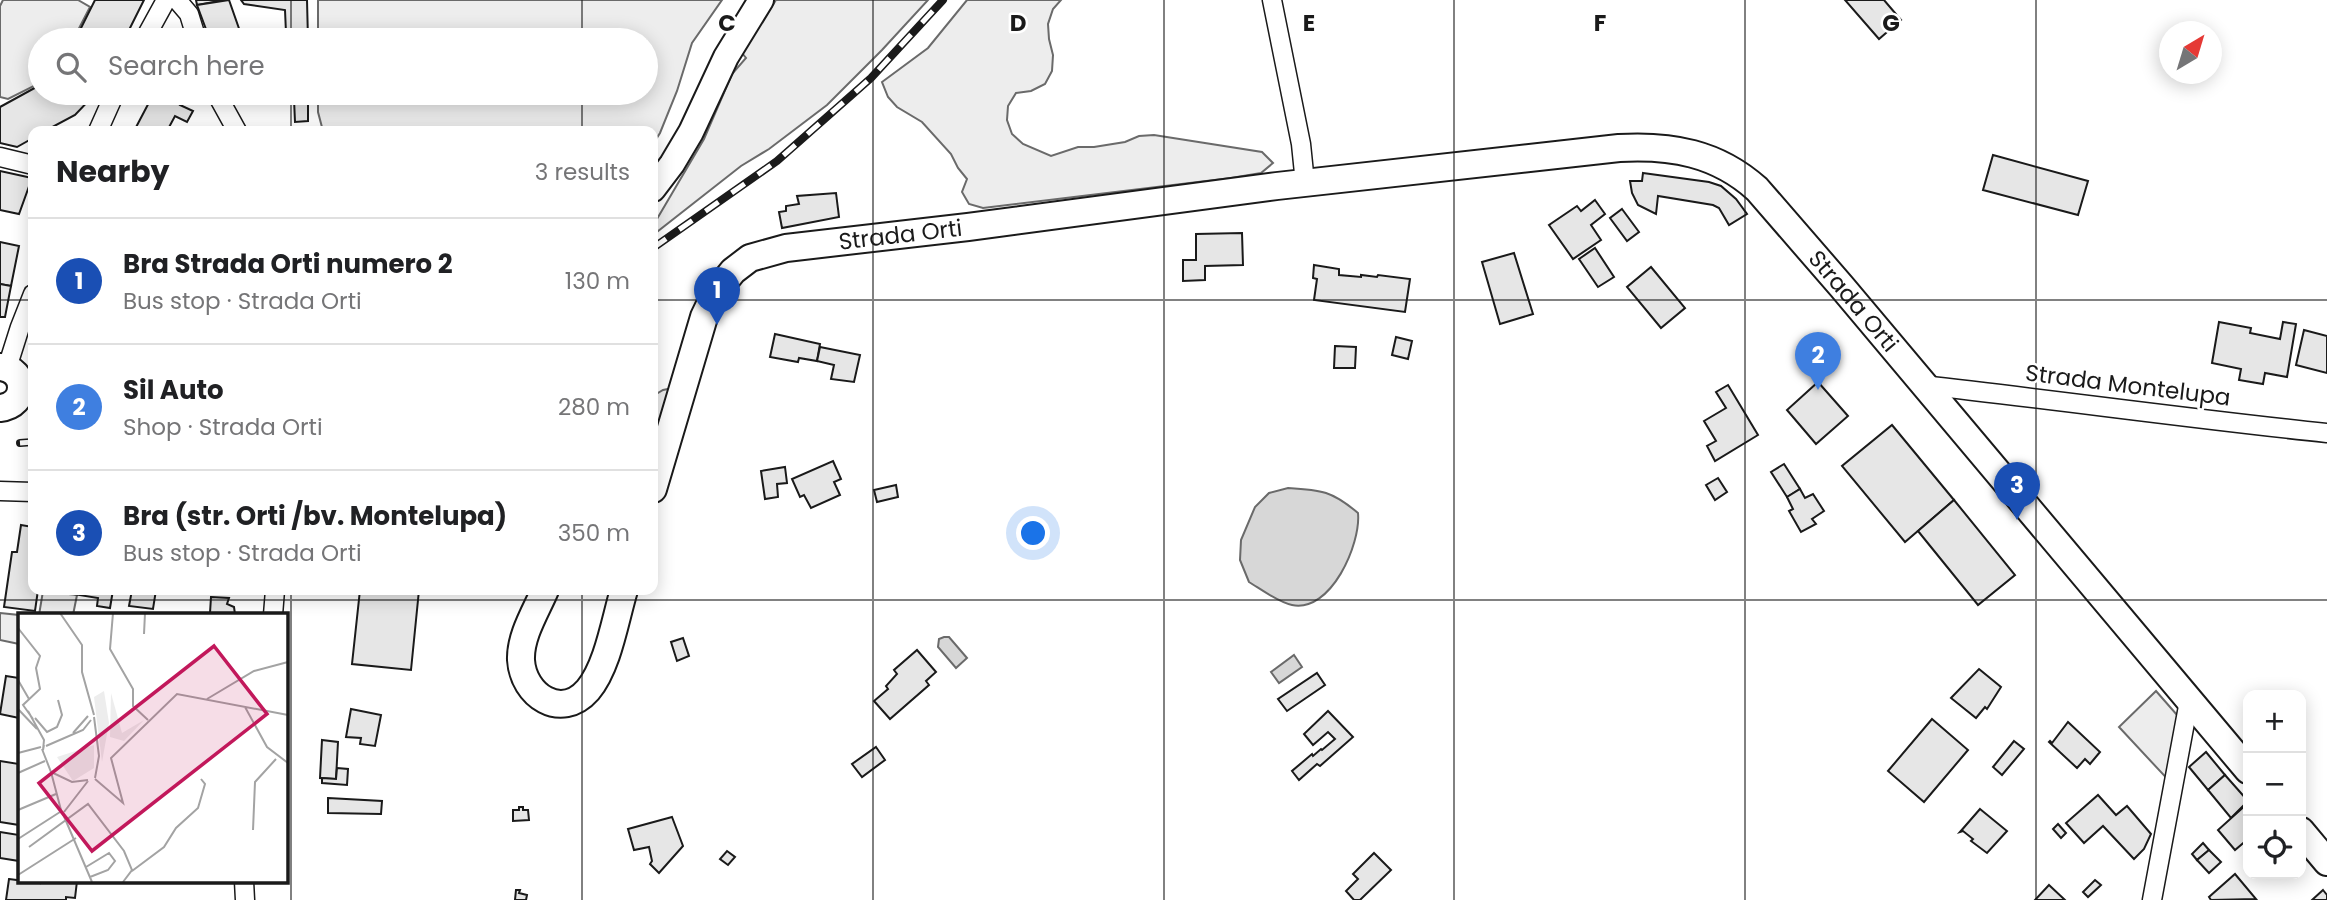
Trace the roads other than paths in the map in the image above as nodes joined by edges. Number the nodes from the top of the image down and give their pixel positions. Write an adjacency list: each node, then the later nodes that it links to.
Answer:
1 (166, 0): 5 (street)
2 (177, 0): 6 (street)
3 (761, 0): 13 (main road)
4 (1272, 0): 14 (street)
5 (151, 28)
6 (193, 28)
7 (110, 105): 9 (street)
8 (223, 105): 10 (street)
9 (100, 126)
10 (234, 126)
11 (0, 157): 12 (street)
12 (28, 162)
13 (658, 182)
14 (1305, 183): 17 (main road, Strada Orti); 19 (main road, Strada Orti)
15 (28, 306): 16 (street)
16 (15, 384)
17 (1922, 385): 18 (street, Strada Montelupa); 26 (main road, Strada Orti)
18 (2327, 433)
19 (658, 472)
20 (0, 491): 21 (street)
21 (28, 492)
22 (275, 595): 25 (street)
23 (543, 595): 24 (main road)
24 (622, 595)
25 (273, 613)
26 (2189, 701): 27 (main road, Strada Orti); 30 (street)
27 (2243, 764)
28 (2306, 837): 29 (main road)
29 (2327, 862)
30 (2152, 900)

